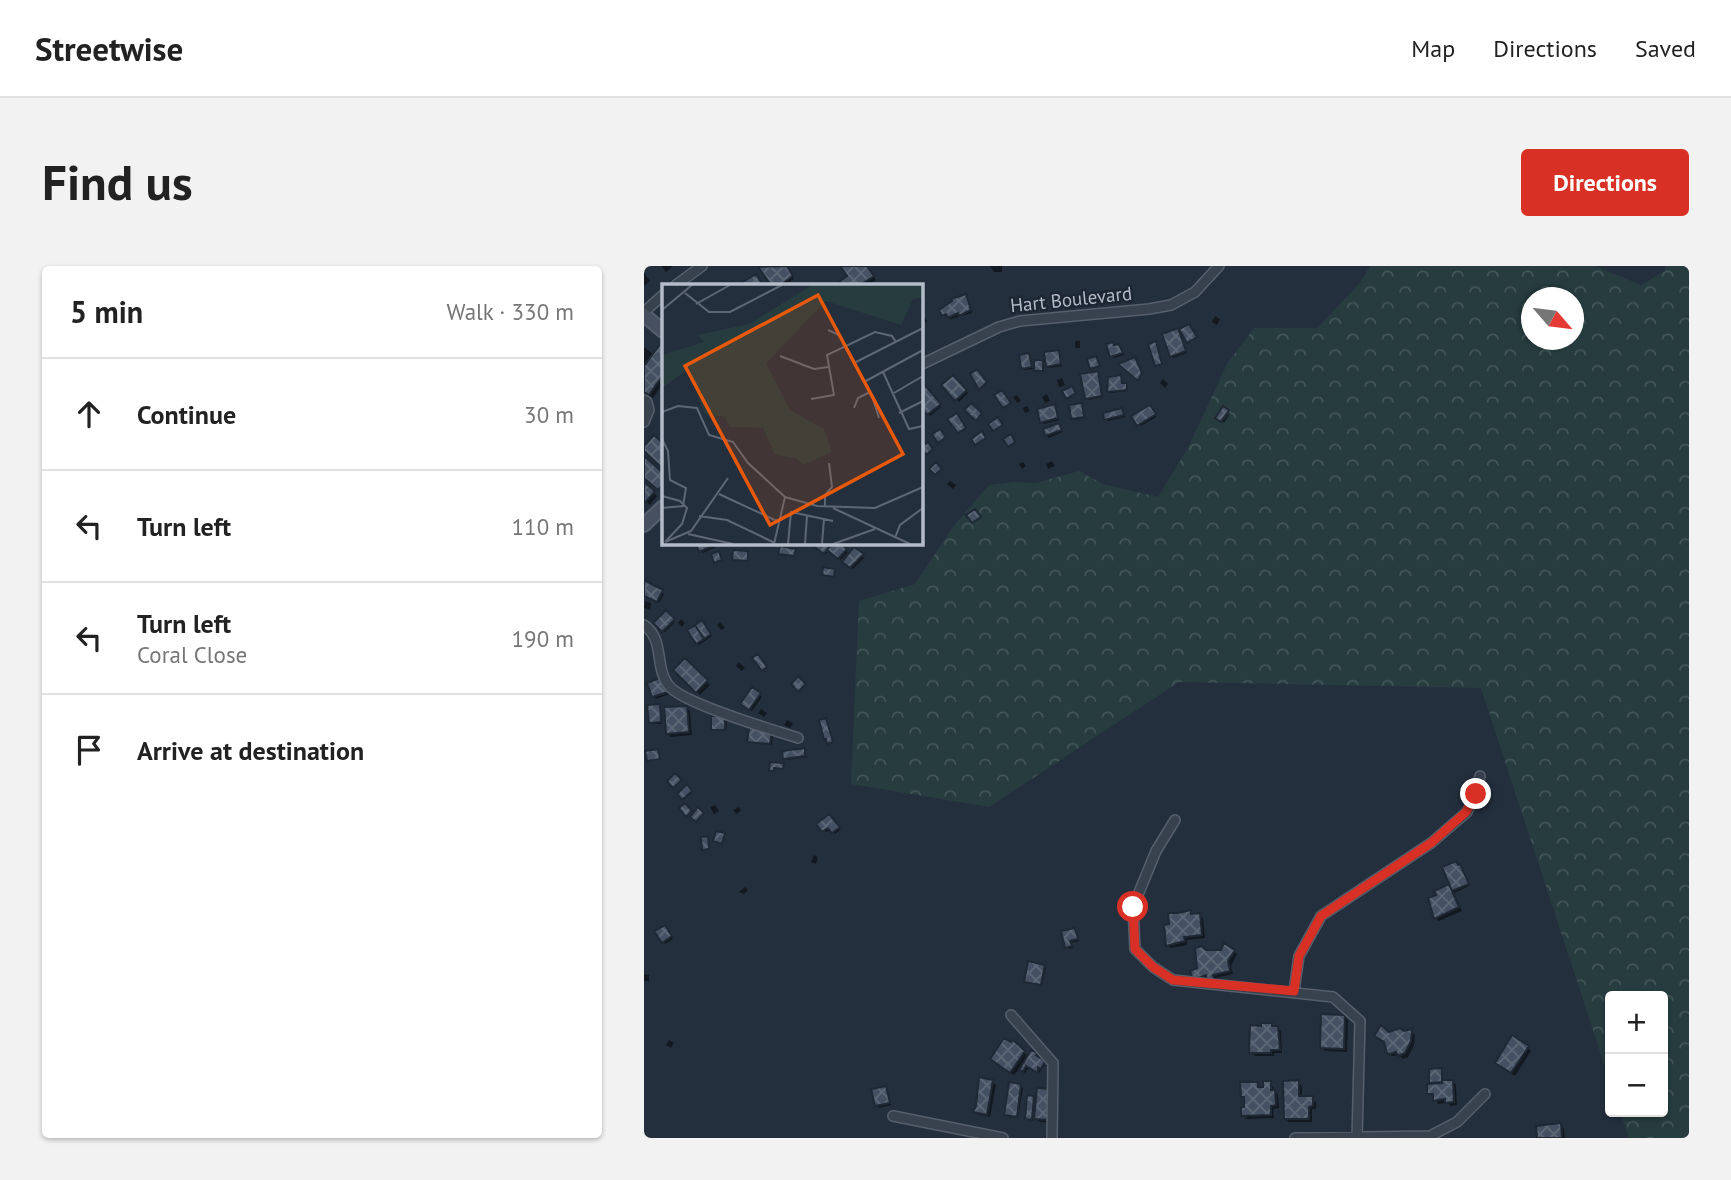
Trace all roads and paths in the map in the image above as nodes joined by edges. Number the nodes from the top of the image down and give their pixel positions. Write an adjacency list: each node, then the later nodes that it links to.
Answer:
1 (702, 266): 3 (street)
2 (1219, 266): 7 (street, Hart Boulevard)
3 (677, 284)
4 (662, 296): 5 (street)
5 (644, 313): 6 (street)
6 (662, 330)
7 (922, 364)
8 (644, 400): 9 (street)
9 (644, 422)
10 (662, 508): 11 (street)
11 (644, 525)
12 (644, 625): 13 (street)
13 (798, 738)
14 (1480, 776): 16 (street)
15 (1175, 820): 16 (street)
16 (1294, 991): 23 (street)
17 (1011, 1015): 21 (street)
18 (1485, 1094): 23 (street)
19 (893, 1116): 20 (street)
20 (1003, 1138)
21 (1052, 1138)
22 (1295, 1138): 23 (street)
23 (1357, 1138)

